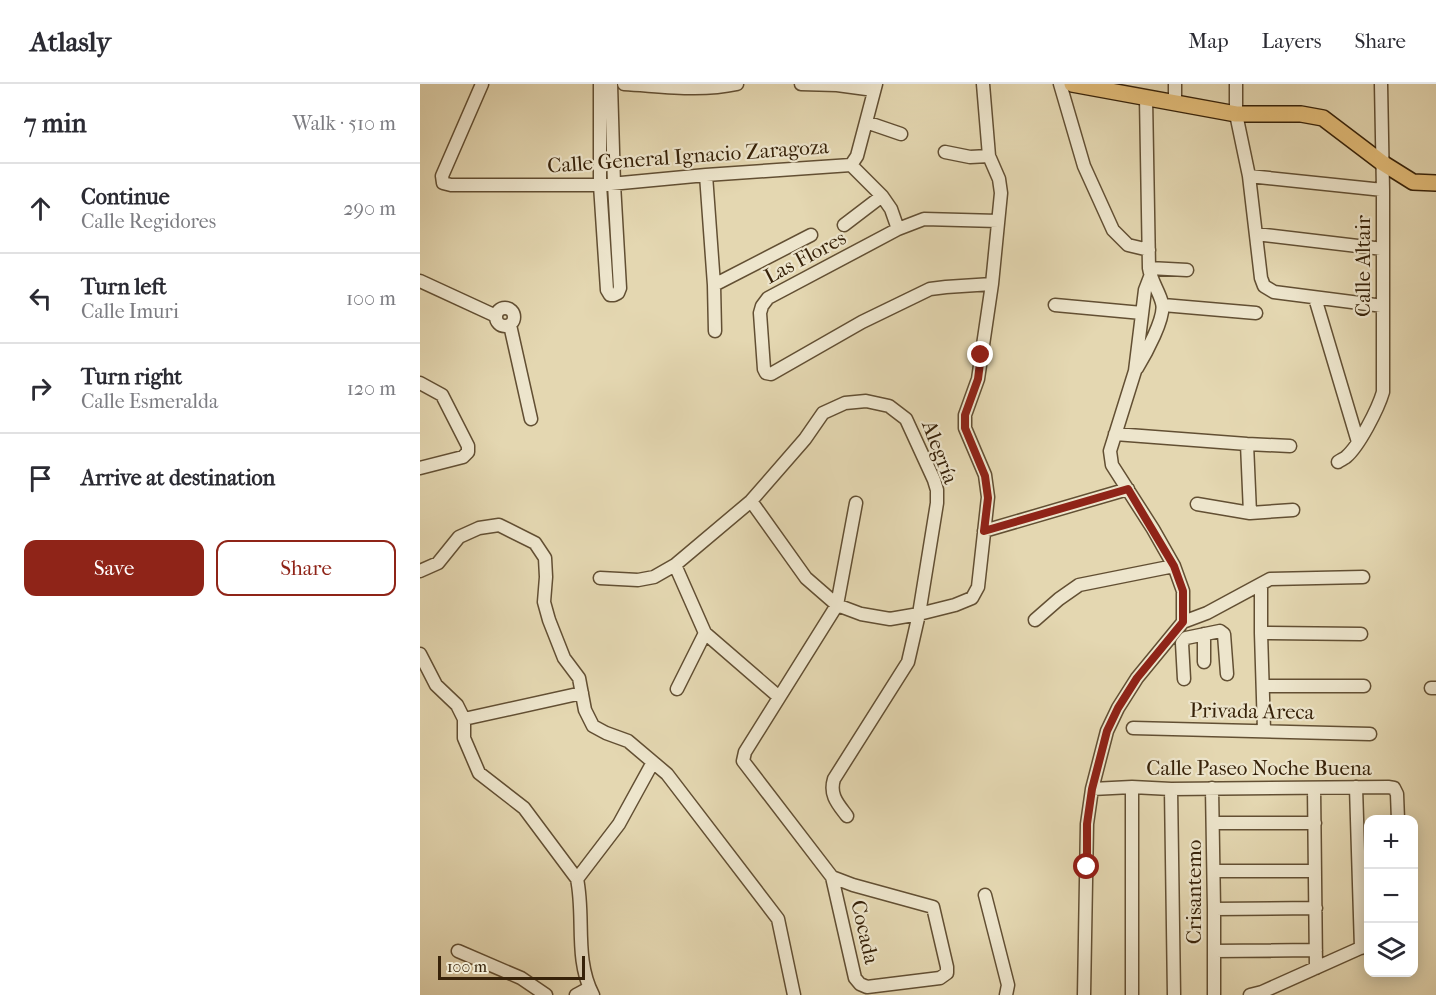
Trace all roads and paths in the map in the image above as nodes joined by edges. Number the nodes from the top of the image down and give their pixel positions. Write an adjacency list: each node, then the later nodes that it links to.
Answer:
1 (482, 84): 29 (street, Calle General Ignacio Zaragoza)
2 (594, 84): 3 (street)
3 (602, 84): 29 (street)
4 (611, 84): 28 (street)
5 (624, 84): 6 (street)
6 (737, 84)
7 (801, 84): 14 (street)
8 (983, 84): 22 (street)
9 (1060, 84): 38 (street)
10 (1072, 84): 16 (main road)
11 (1175, 84): 17 (street)
12 (1236, 84): 18 (street)
13 (1381, 84): 23 (street, Calle Altair)
14 (815, 85): 15 (street)
15 (875, 87): 19 (street, Calle General Ignacio Zaragoza)
16 (1146, 98): 17 (main road); 38 (street)
17 (1175, 103): 18 (main road)
18 (1236, 114): 23 (main road); 26 (street)
19 (866, 122): 20 (street); 24 (street, Calle General Ignacio Zaragoza)
20 (901, 135)
21 (945, 152): 22 (street)
22 (989, 156): 32 (street)
23 (1381, 162): 27 (main road); 30 (street, Calle Altair)
24 (851, 165): 25 (street, Calle General Ignacio Zaragoza); 31 (street)
25 (705, 175): 28 (street, Calle General Ignacio Zaragoza); 43 (street)
26 (1249, 176): 30 (street); 35 (street)
27 (1436, 183)
28 (614, 184): 29 (street, Calle General Ignacio Zaragoza); 29 (street)
29 (600, 185)
30 (1383, 190): 37 (street, Calle Altair)
31 (882, 196): 33 (street); 34 (street)
32 (998, 221): 34 (street, Las Flores); 42 (street)
33 (844, 225)
34 (898, 229): 42 (street, Las Flores)
35 (1256, 234): 37 (street); 44 (street)
36 (811, 235): 43 (street)
37 (1383, 249): 47 (street, Calle Altair)
38 (1149, 250): 40 (street)
39 (1187, 270): 40 (street)
40 (1150, 272): 46 (street); 48 (street)
41 (420, 281): 53 (street)
42 (992, 284): 66 (street)
43 (714, 285): 50 (street)
44 (1315, 298): 47 (street); 55 (street)
45 (1055, 305): 48 (street)
46 (1163, 305): 49 (street); 51 (street)
47 (1383, 306): 55 (street, Calle Altair)
48 (1142, 313): 51 (street)
49 (1256, 313)
50 (715, 331)
51 (1135, 371): 54 (street)
52 (420, 383): 59 (street)
53 (531, 419)
54 (1115, 435): 56 (street); 60 (street)
55 (1358, 442): 58 (street, Calle Altair)
56 (1247, 444): 57 (street); 65 (street)
57 (1290, 446)
58 (1338, 462)
59 (420, 468)
60 (1128, 489): 66 (street); 68 (street)
61 (751, 501): 67 (street, Alegría); 73 (street); 75 (street, Alegría)
62 (856, 503): 73 (street)
63 (1197, 504): 65 (street)
64 (1293, 510): 65 (street)
65 (1250, 513)
66 (984, 531): 75 (street)
67 (675, 565): 71 (street, Alegría); 78 (street)
68 (1174, 566): 76 (street); 77 (street)
69 (420, 571): 89 (street)
70 (1363, 577): 72 (street)
71 (600, 578)
72 (1261, 584): 74 (street); 80 (street)
73 (837, 605): 75 (street); 90 (street, Cocada)
74 (1207, 613): 77 (street); 79 (street)
75 (919, 614): 103 (street, Alegría)
76 (1035, 620)
77 (1183, 622): 100 (street)
78 (705, 633): 88 (street); 90 (street)
79 (1208, 633): 83 (street); 84 (street); 85 (street)
80 (1261, 633): 81 (street); 86 (street)
81 (1361, 634)
82 (420, 654): 91 (street)
83 (1204, 662)
84 (1227, 674)
85 (1184, 679)
86 (1263, 686): 87 (street); 93 (street)
87 (1364, 686)
88 (677, 689)
89 (582, 693): 91 (street); 95 (street)
90 (778, 697): 108 (street, Cocada)
91 (464, 719): 109 (street)
92 (1133, 728): 93 (street, Privada Areca)
93 (1264, 730): 94 (street, Privada Areca)
94 (1370, 734)
95 (653, 762): 109 (street); 122 (street)
96 (1132, 787): 100 (street, Calle Paseo Noche Buena); 101 (street, Calle Paseo Noche Buena); 125 (street)
97 (1356, 787): 99 (street, Calle Paseo Noche Buena); 102 (street, Calle Paseo Noche Buena); 113 (street)
98 (1212, 788): 99 (street, Calle Paseo Noche Buena); 101 (street, Calle Paseo Noche Buena); 104 (street, Crisantemo)
99 (1314, 788): 105 (street)
100 (1092, 789): 124 (street)
101 (1171, 789): 126 (street)
102 (1398, 815)
103 (847, 816)
104 (1213, 823): 105 (street); 106 (street, Crisantemo)
105 (1315, 823): 107 (street)
106 (1214, 871): 107 (street); 112 (street, Crisantemo)
107 (1316, 871): 111 (street)
108 (832, 878): 108 (street, Cocada)
109 (577, 879): 119 (street)
110 (986, 895): 123 (street)
111 (1316, 908): 112 (street); 115 (street)
112 (1214, 909): 117 (street, Crisantemo)
113 (1364, 928)
114 (1364, 946): 118 (street)
115 (1316, 950): 117 (street); 118 (street)
116 (458, 951): 120 (street)
117 (1214, 951): 127 (street, Crisantemo)
118 (1316, 968): 128 (street)
119 (591, 991): 121 (street)
120 (546, 995)
121 (576, 995)
122 (794, 995)
123 (1006, 995)
124 (1084, 995)
125 (1132, 995)
126 (1174, 995)
127 (1214, 995)
128 (1250, 995)

